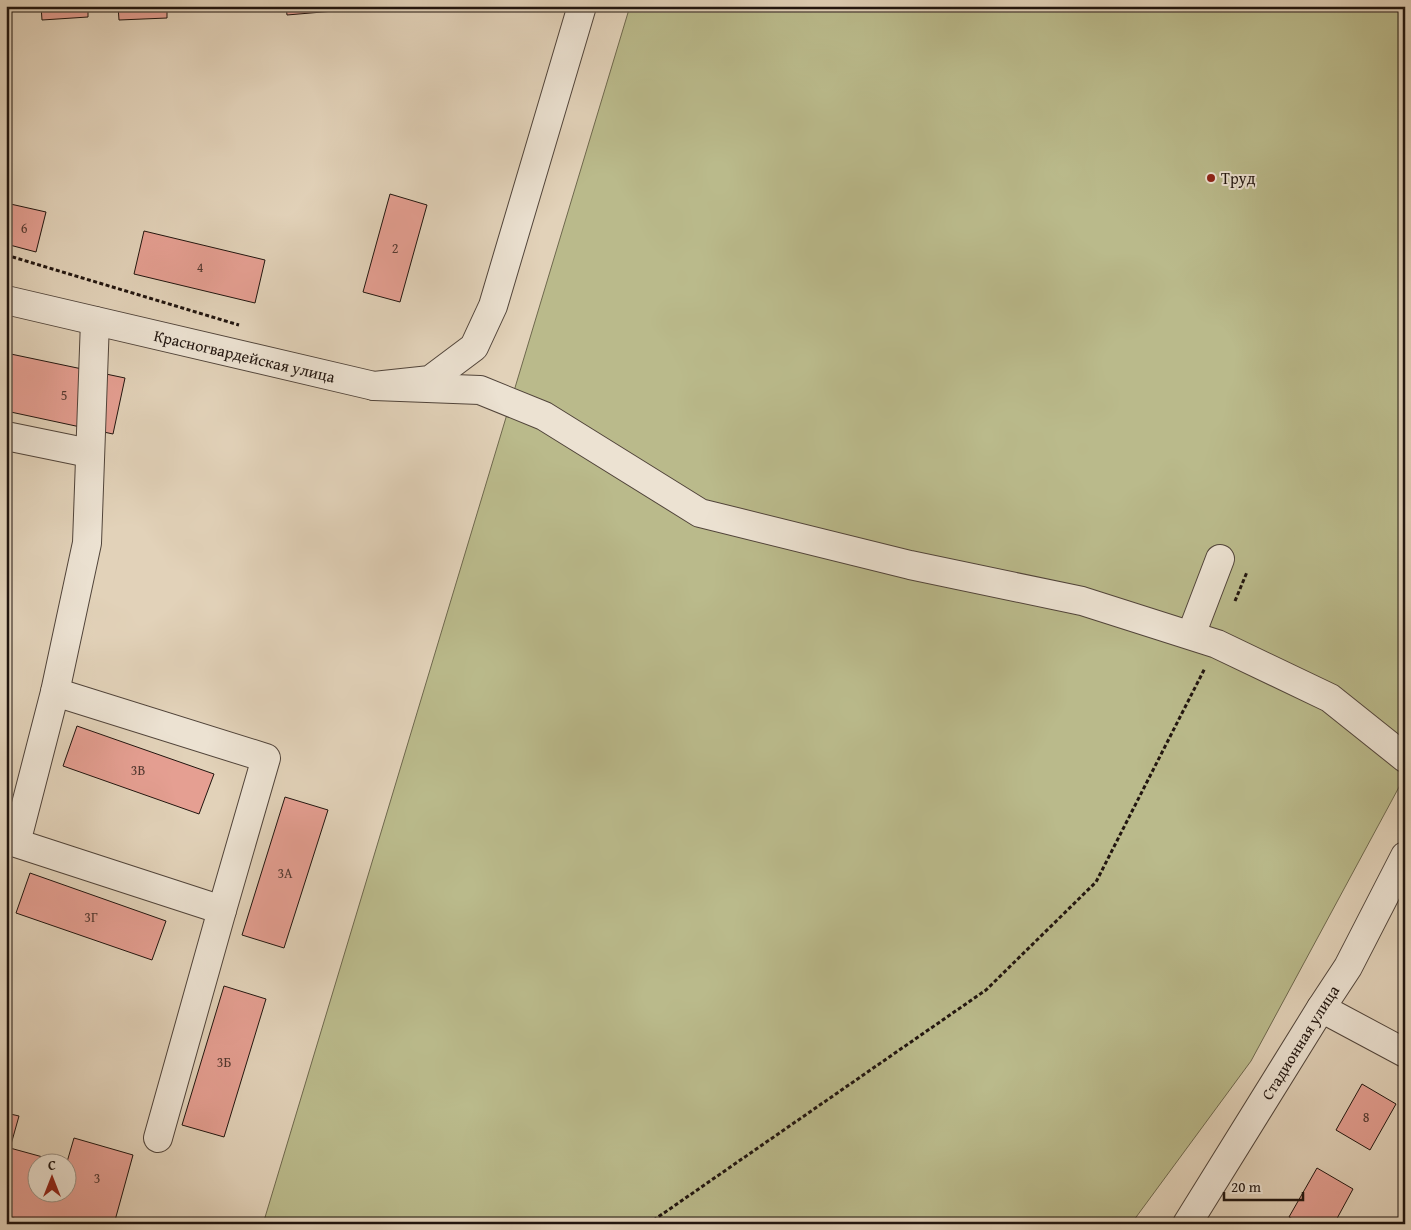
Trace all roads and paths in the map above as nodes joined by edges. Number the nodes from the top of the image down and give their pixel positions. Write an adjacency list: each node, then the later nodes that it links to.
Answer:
1 (582, 6): 6 (street, Красногвардейская улица)
2 (6, 255): 5 (path)
3 (6, 300): 4 (street, Красногвардейская улица)
4 (96, 321): 6 (street, Красногвардейская улица); 8 (street)
5 (241, 325)
6 (374, 386): 11 (street)
7 (6, 436): 8 (street)
8 (90, 453): 13 (street)
9 (1220, 559): 11 (street)
10 (1248, 572): 12 (path)
11 (1191, 635): 12 (street)
12 (1218, 644): 14 (street); 20 (path)
13 (55, 692): 16 (street); 16 (street)
14 (1405, 758)
15 (1405, 856): 17 (street, Стадионная улица)
16 (222, 910): 19 (street)
17 (1321, 1008): 18 (street); 21 (street, Стадионная улица)
18 (1405, 1053)
19 (158, 1138)
20 (648, 1224)
21 (1187, 1224)

